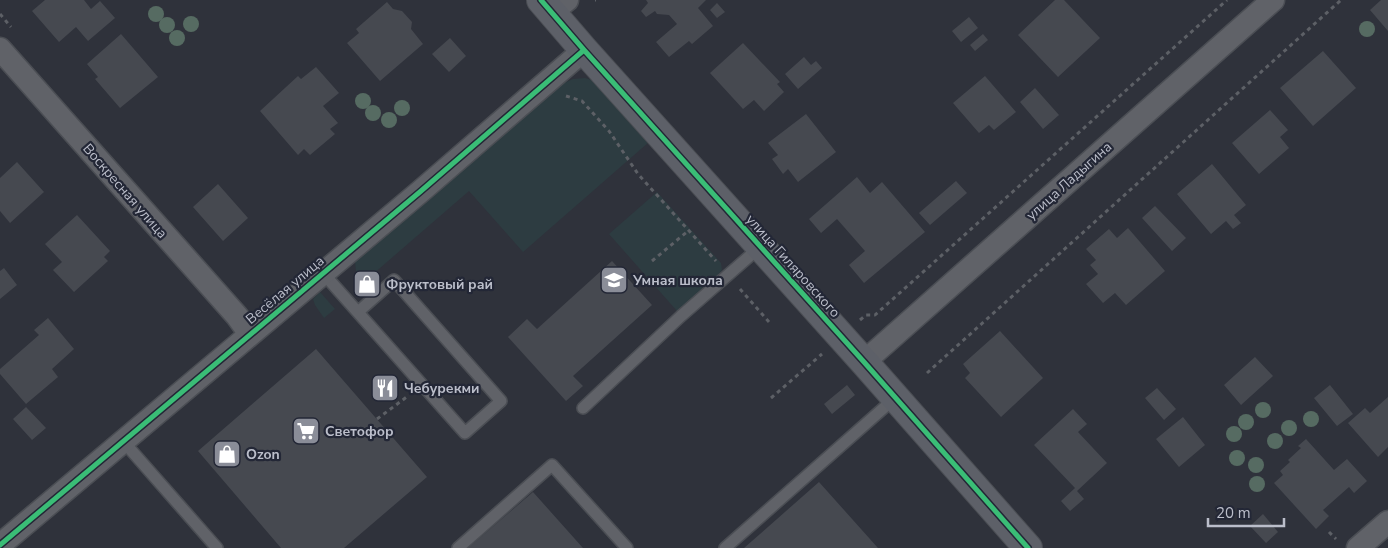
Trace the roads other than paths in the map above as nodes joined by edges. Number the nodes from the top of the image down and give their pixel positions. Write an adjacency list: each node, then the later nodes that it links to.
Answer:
1 (1274, 0): 9 (street, улица Ладыгина)
2 (553, 4): 4 (street, улица Гиляровского)
3 (0, 49): 8 (street, Воскресная улица)
4 (584, 50): 5 (street, улица Гиляровского); 6 (street, Весёлая улица)
5 (760, 247): 9 (street, улица Гиляровского); 11 (lane)
6 (323, 273): 7 (lane); 8 (street, Весёлая улица)
7 (358, 312): 7 (lane)
8 (250, 334): 12 (street, Весёлая улица)
9 (864, 362): 10 (street, улица Гиляровского)
10 (895, 398): 18 (lane); 19 (street, улица Гиляровского)
11 (582, 408)
12 (123, 441): 14 (street, Весёлая улица); 15 (lane)
13 (1388, 522): 20 (street)
14 (0, 545)
15 (218, 548)
16 (458, 548): 17 (lane)
17 (627, 548)
18 (725, 548)
19 (1028, 548)
20 (1358, 548)

